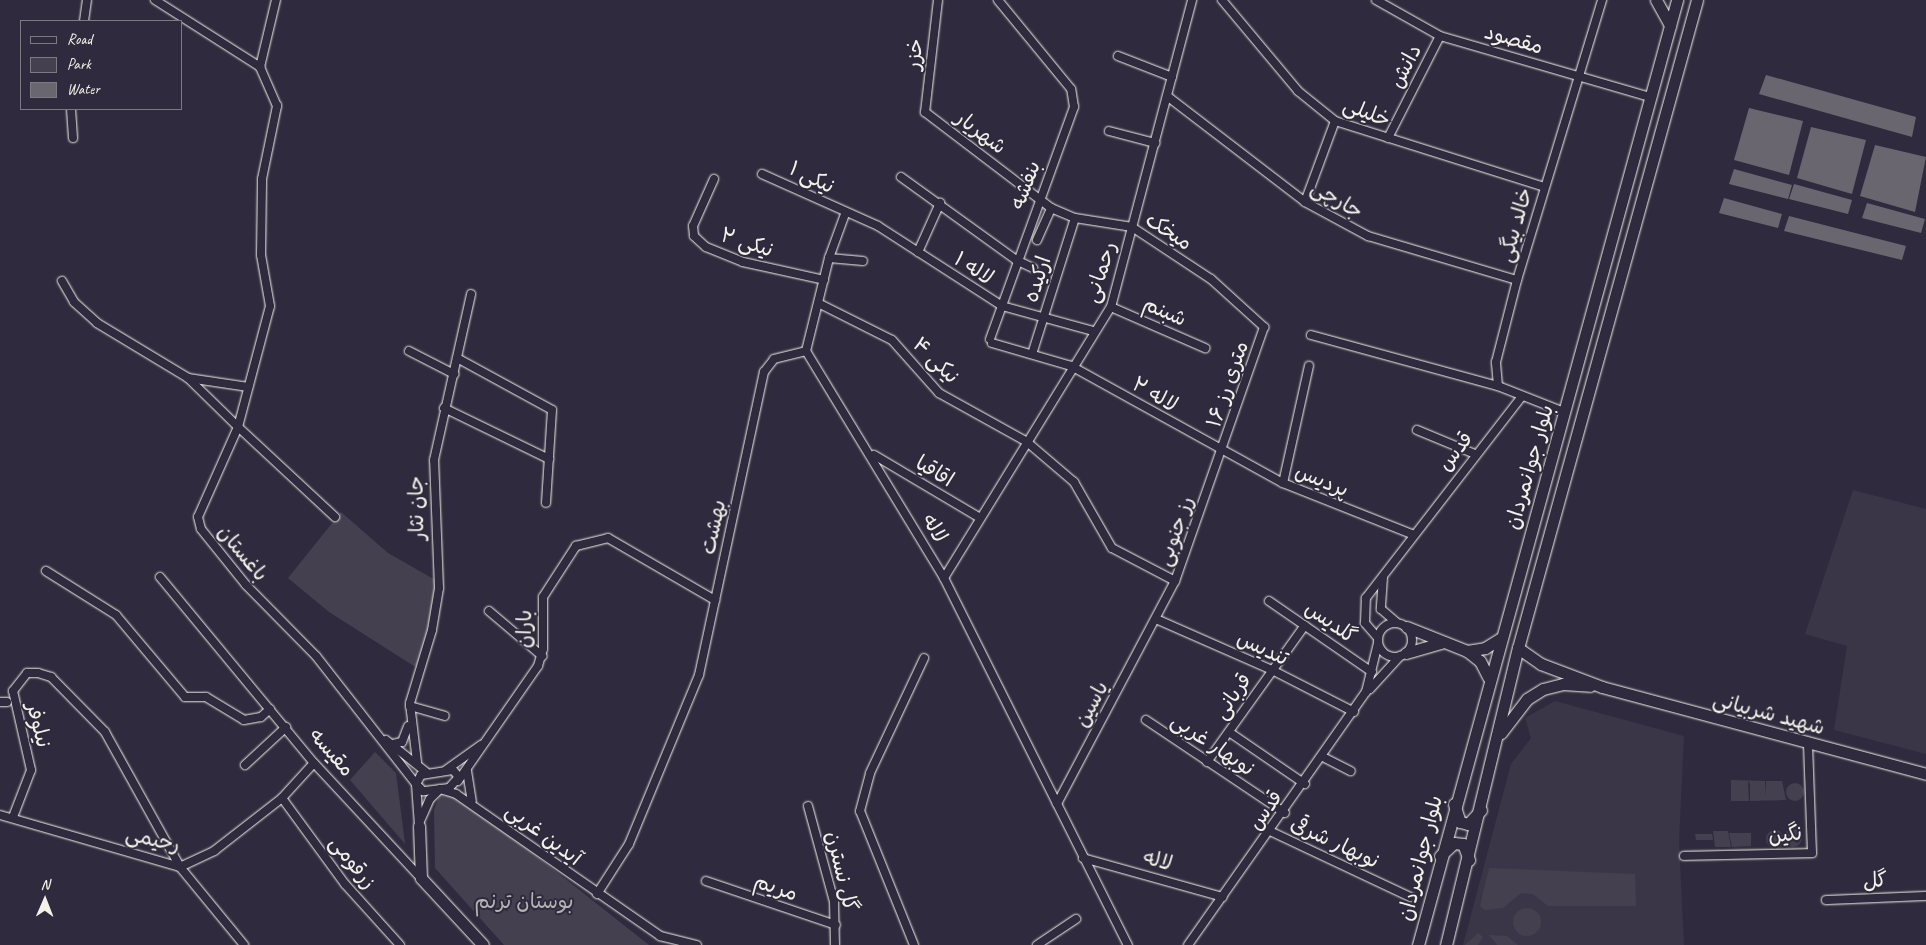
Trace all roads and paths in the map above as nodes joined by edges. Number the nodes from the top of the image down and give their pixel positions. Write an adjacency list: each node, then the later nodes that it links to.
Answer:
1 (87, 0): 13 (street)
2 (155, 0): 17 (street)
3 (276, 0): 17 (street)
4 (938, 0): 23 (street, خزر)
5 (998, 0): 33 (street, بنفشه)
6 (1192, 0): 19 (street, رحمانی)
7 (1222, 0): 24 (street, خلیلی)
8 (1376, 0): 15 (street, مقصود)
9 (1602, 0): 18 (street, خالد بیگی)
10 (1656, 0): 14 (main road)
11 (1677, 0): 14 (main road, بلوار جوانمردان)
12 (1697, 0): 98 (main road, بلوار جوانمردان)
13 (84, 20)
14 (1670, 25): 21 (main road, بلوار جوانمردان)
15 (1440, 36): 18 (street, مقصود); 27 (street, دانش)
16 (1118, 56): 19 (street)
17 (260, 67): 68 (street, باغستان)
18 (1579, 75): 21 (street, مقصود); 32 (street, خالد بیگی)
19 (1172, 76): 20 (street, رحمانی)
20 (1167, 96): 28 (street, رحمانی); 34 (street, جارچی)
21 (1650, 97): 71 (main road, بلوار جوانمردان)
22 (71, 110): 26 (street)
23 (925, 112): 33 (street, شهریار)
24 (1335, 121): 27 (street, خلیلی); 34 (street)
25 (1109, 131): 28 (street)
26 (73, 138)
27 (1388, 138): 32 (street, خلیلی)
28 (1155, 144): 39 (street, رحمانی)
29 (762, 174): 37 (street, نیکی ۱)
30 (901, 177): 35 (street)
31 (714, 179): 46 (street, نیکی ۲)
32 (1544, 187): 47 (street, خالد بیگی)
33 (1039, 197): 36 (street, میخک); 43 (street, بنفشه)
34 (1305, 202): 47 (street, جارچی)
35 (940, 203): 41 (street); 43 (street)
36 (1051, 208): 38 (street, میخک); 40 (street)
37 (845, 214): 41 (street, لاله ۱); 42 (street)
38 (1075, 218): 39 (street, میخک); 53 (street, ارکیده)
39 (1132, 227): 52 (street, رحمانی); 54 (street, میخک)
40 (1037, 240)
41 (918, 252): 51 (street, لاله ۱)
42 (829, 258): 44 (street); 46 (street)
43 (1016, 260): 45 (street); 51 (street, بنفشه)
44 (863, 261)
45 (1034, 268)
46 (824, 280): 50 (street)
47 (1517, 280): 67 (street, خالد بیگی)
48 (62, 281): 66 (street)
49 (471, 294): 62 (street, جان نثار)
50 (820, 304): 59 (street); 74 (street, نیکی ۴)
51 (1002, 306): 53 (street, لاله ۱); 57 (street, بنفشه)
52 (1111, 307): 55 (street, رحمانی); 58 (street, شبنم)
53 (1042, 320): 55 (street, لاله ۱); 60 (street, ارکیده)
54 (1264, 327): 75 (street, ۱۶ متری رز)
55 (1093, 332): 63 (street, رحمانی)
56 (1310, 335): 67 (street)
57 (991, 341): 63 (street, لاله ۲)
58 (1205, 348)
59 (806, 351): 76 (street, لاله); 89 (street, بهشت)
60 (1033, 351)
61 (409, 352): 65 (street)
62 (457, 358): 65 (street, جان نثار); 78 (street)
63 (1071, 366): 74 (street, رحمانی); 75 (street, لاله ۲)
64 (1309, 366): 79 (street)
65 (454, 374): 70 (street, جان نثار)
66 (188, 378): 68 (street); 72 (street)
67 (1498, 386): 69 (street)
68 (248, 387): 72 (street, باغستان)
69 (1522, 396): 71 (street); 77 (street, قدس)
70 (444, 408): 78 (street); 108 (street, جان نثار)
71 (1564, 412): 95 (main road, بلوار جوانمردان)
72 (238, 426): 81 (street); 116 (street, باغستان)
73 (1417, 430): 77 (street)
74 (1027, 442): 82 (street, رحمانی); 88 (street, نیکی ۴)
75 (1222, 452): 79 (street, پردیس); 88 (street, رز جنوبی)
76 (873, 454): 82 (street, اقاقیا); 86 (street, لاله)
77 (1475, 454): 83 (street, قدس)
78 (549, 459): 80 (street)
79 (1283, 483): 83 (street, پردیس)
80 (546, 503)
81 (335, 517)
82 (980, 518): 86 (street, رحمانی)
83 (1412, 534): 87 (street, قدس)
84 (46, 571): 109 (street)
85 (160, 577): 109 (street, مقیسه)
86 (944, 578): 138 (street, لاله)
87 (1383, 578): 94 (street, قدس); 96 (street, قدس)
88 (1175, 581): 92 (street, رز جنوبی)
89 (715, 600): 101 (street, باران); 153 (street, بهشت)
90 (1269, 601): 93 (street, گلدیس)
91 (489, 611): 101 (street)
92 (1156, 619): 103 (street, تندیس); 138 (street, یاسین)
93 (1305, 625): 103 (street, قربانی); 104 (street, گلدیس)
94 (1402, 625): 96 (street); 97 (main road); 100 (street)
95 (1500, 638): 99 (main road); 105 (main road, بلوار جوانمردان)
96 (1378, 640): 100 (street); 104 (street, قدس)
97 (1446, 642): 99 (main road); 100 (main road)
98 (1518, 648): 106 (main road, شهید شربیانی); 118 (main road, بلوار جوانمردان)
99 (1467, 651): 105 (main road)
100 (1403, 654): 107 (street, قدس)
101 (542, 656): 117 (street, باران)
102 (924, 658): 165 (street)
103 (1272, 670): 110 (street, تندیس); 115 (street, قربانی)
104 (1372, 672): 107 (street, قدس)
105 (1488, 677): 137 (main road, بلوار جوانمردان)
106 (1602, 687): 118 (main road, شهید شربیانی); 119 (main road, شهید شربیانی)
107 (1366, 692): 110 (street, قدس)
108 (410, 706): 111 (street); 113 (street, جان نثار)
109 (270, 709): 114 (street, مقیسه)
110 (1354, 712): 121 (street, قدس)
111 (444, 716)
112 (1146, 720): 123 (street, نوبهار غربی)
113 (409, 722): 120 (street); 122 (street)
114 (286, 727): 124 (street, مقیسه); 125 (street)
115 (1229, 732): 123 (street, قربانی); 133 (street)
116 (381, 736): 120 (street); 132 (street)
117 (487, 740): 126 (street); 127 (street, باران)
118 (1496, 742): 140 (main road, بلوار جوانمردان)
119 (1808, 743): 130 (main road, شهید شربیانی); 146 (street, نگین)
120 (393, 744): 122 (street)
121 (1323, 757): 128 (street); 133 (street, قدس)
122 (417, 762): 129 (street)
123 (1207, 762): 141 (street, نوبهار غربی)
124 (314, 763): 135 (street, رحیمی); 151 (street, مقیسه)
125 (245, 765)
126 (445, 770): 129 (street); 131 (street)
127 (467, 771): 131 (street, باران); 136 (street)
128 (1351, 771)
129 (427, 773): 132 (street)
130 (1926, 774)
131 (458, 781): 134 (street)
132 (416, 784): 134 (street, آیدین غربی); 144 (street)
133 (1305, 784): 141 (street, قدس)
134 (440, 789): 136 (street, آیدین غربی); 144 (street)
135 (282, 798): 150 (street, رحیمی); 161 (street, زرقومی)
136 (472, 802): 153 (street, آیدین غربی)
137 (1454, 802): 140 (main road); 147 (main road, بلوار جوانمردان)
138 (1057, 804): 148 (street, لاله)
139 (808, 806): 159 (street, گل نسترن)
140 (1481, 810): 149 (main road, بلوار جوانمردان)
141 (1285, 813): 145 (street, قدس)
142 (0, 815): 143 (street, رحیمی)
143 (12, 818): 150 (street, رحیمی); 150 (street, نیلوفر)
144 (419, 826): 151 (main road)
145 (1272, 832): 155 (street, قدس); 156 (street, نوبهار شرقی)
146 (1684, 856)
147 (1440, 857): 149 (main road); 169 (main road, بلوار جوانمردان)
148 (1083, 858): 155 (street, لاله); 167 (street, لاله)
149 (1469, 860): 170 (main road, بلوار جوانمردان)
150 (180, 866): 160 (street)
151 (421, 878): 162 (main road, مقیسه)
152 (706, 881): 159 (street, مریم)
153 (597, 894): 163 (street, آیدین غربی)
154 (1926, 896): 157 (street, گل)
155 (1223, 897): 168 (street, قدس)
156 (1410, 898)
157 (1826, 900)
158 (1076, 919): 166 (street)
159 (836, 925): 164 (street, گل نسترن)
160 (244, 945)
161 (400, 945)
162 (483, 945)
163 (697, 945)
164 (835, 945)
165 (914, 945)
166 (1037, 945)
167 (1128, 945)
168 (1188, 945)
169 (1418, 945)
170 (1446, 945)

